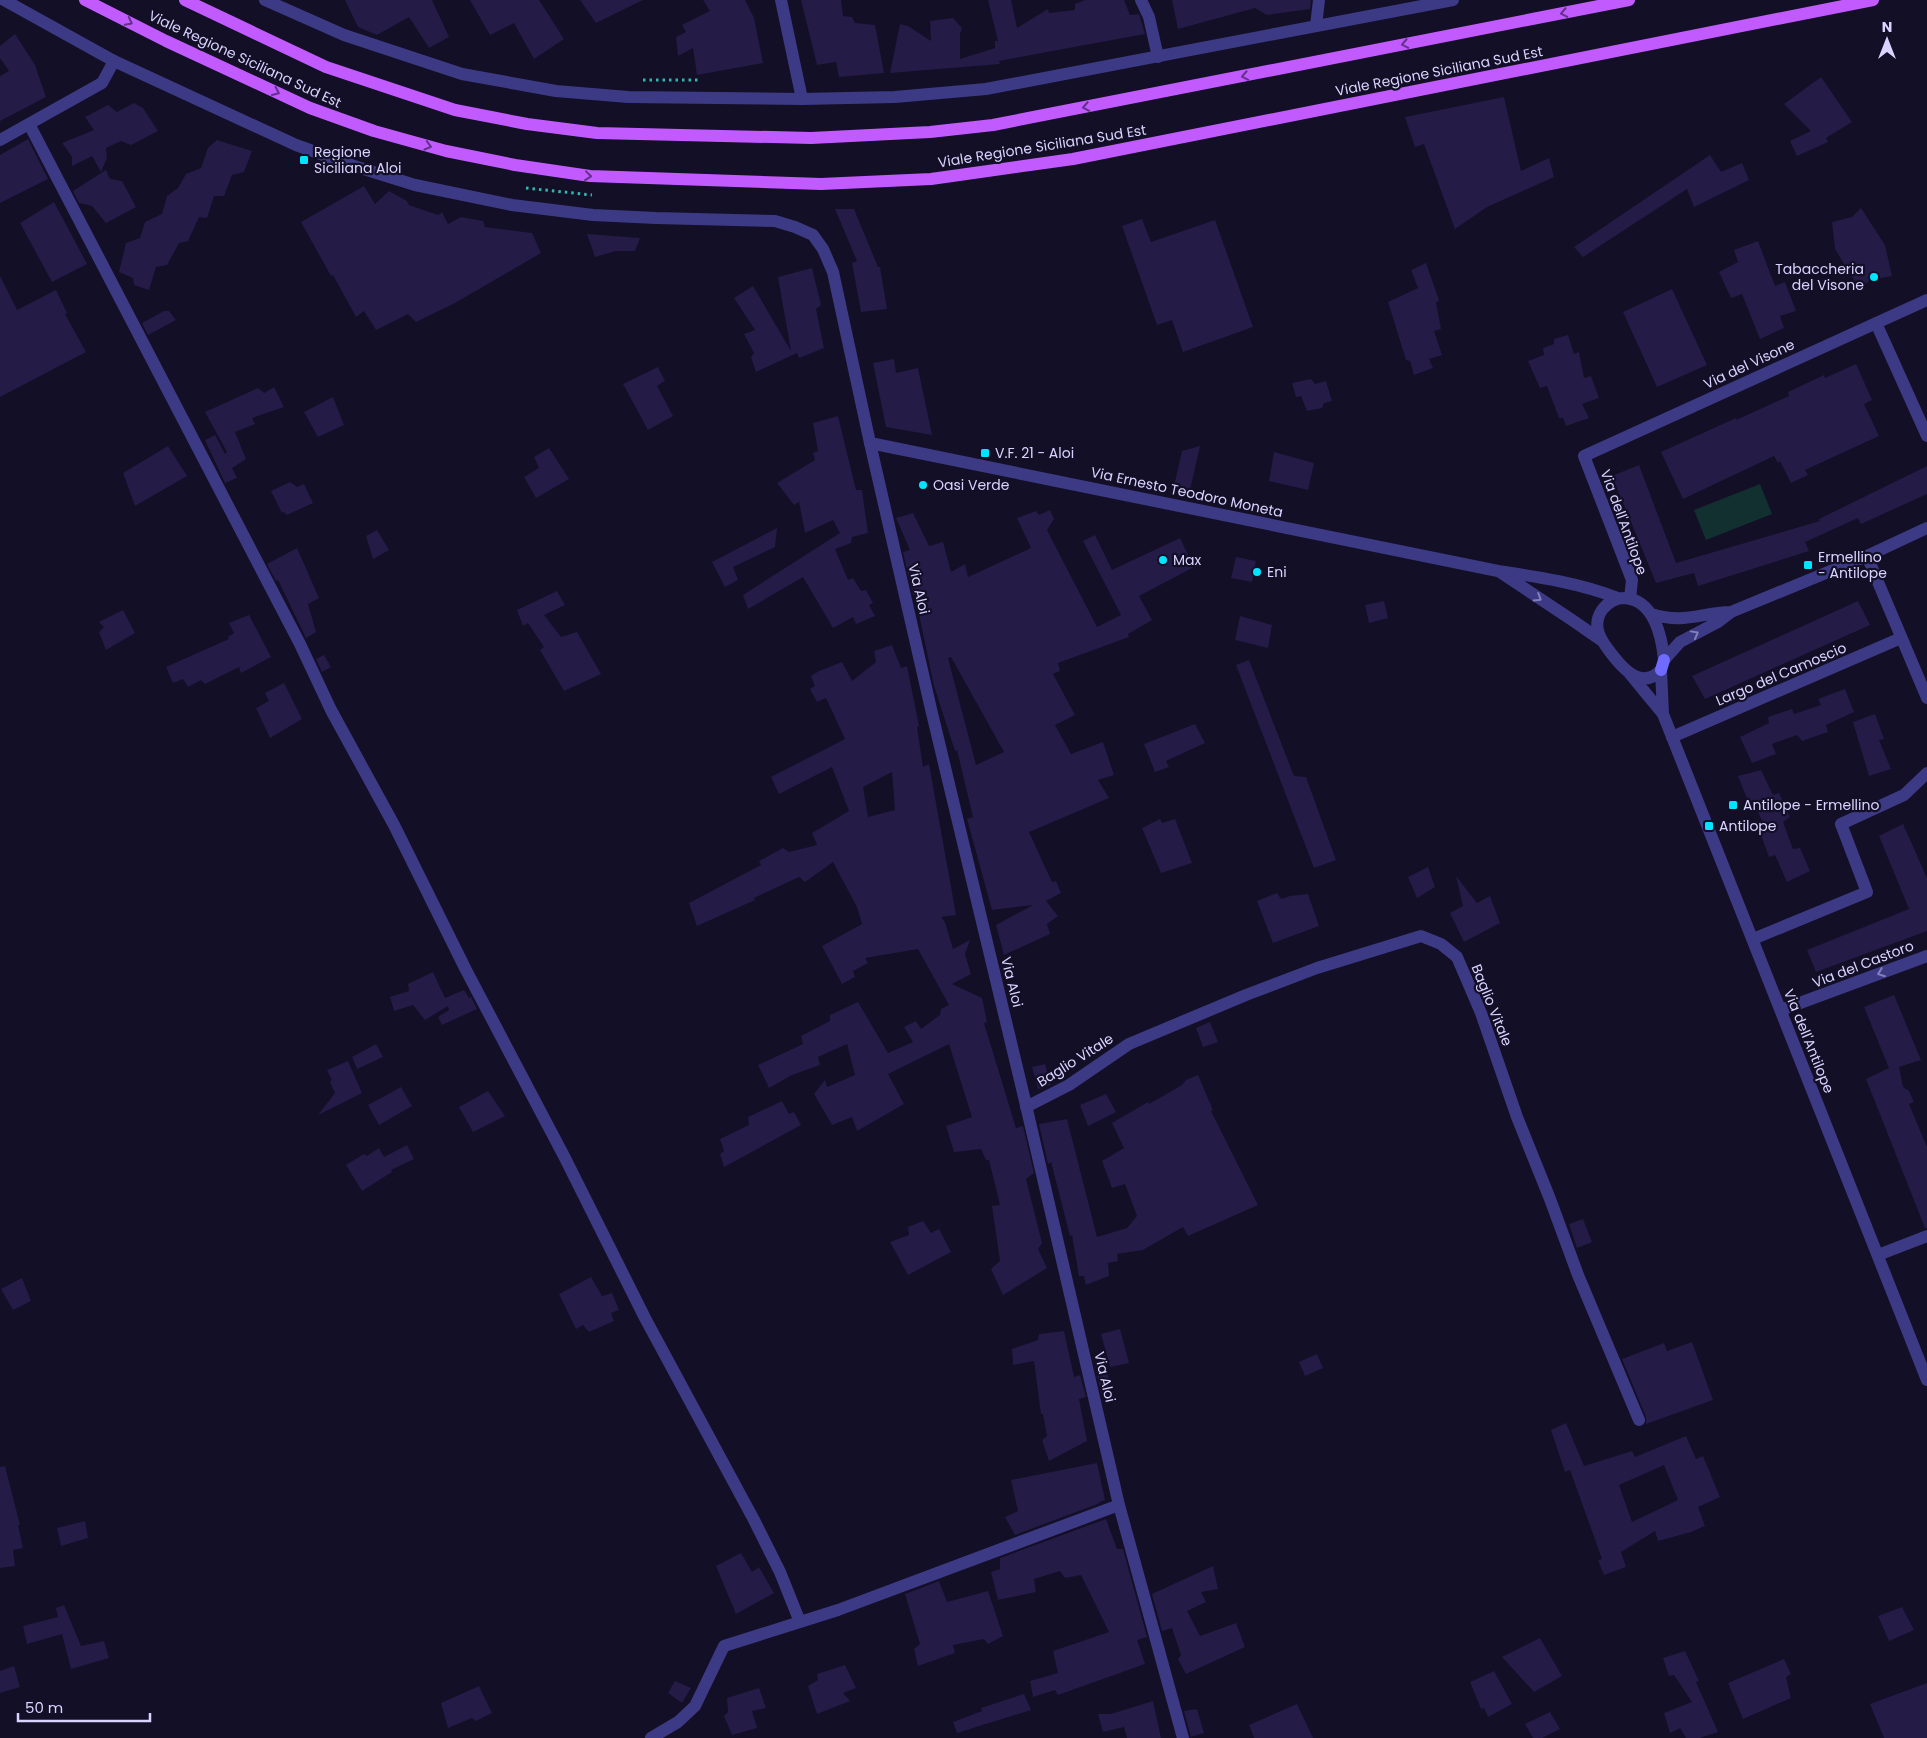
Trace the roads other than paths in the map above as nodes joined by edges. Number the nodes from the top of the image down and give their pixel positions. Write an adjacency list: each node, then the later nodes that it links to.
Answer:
1 (4, 0): 13 (street)
2 (85, 0): 10 (main road, Viale Regione Siciliana Sud Est, one-way to 10)
3 (185, 0): 9 (main road, Viale Regione Siciliana Sud Est, one-way to 3)
4 (266, 0): 14 (street)
5 (781, 0): 14 (street)
6 (1140, 0): 12 (street)
7 (1318, 0): 11 (street)
8 (1453, 0): 11 (street)
9 (1629, 0)
10 (1873, 0)
11 (1316, 26): 12 (street)
12 (1158, 57): 14 (street)
13 (114, 61): 15 (street); 20 (street, Via Aloi)
14 (802, 99)
15 (29, 124): 16 (street); 45 (street)
16 (0, 140)
17 (1927, 300): 18 (street, Via del Visone)
18 (1876, 323): 19 (street); 21 (street, Via del Visone)
19 (1927, 436)
20 (870, 443): 24 (street, Via Ernesto Teodoro Moneta); 39 (street, Via Aloi)
21 (1584, 456): 25 (street, Via dell'Antilope)
22 (1927, 528): 23 (street)
23 (1867, 556): 26 (street); 28 (street)
24 (1498, 571): 25 (street, Via Ernesto Teodoro Moneta); 29 (street, Via Ernesto Teodoro Moneta, one-way to 29)
25 (1624, 598): 27 (street); 29 (street)
26 (1731, 612): 27 (street); 30 (street, one-way to 26)
27 (1651, 614): 30 (street)
28 (1901, 638): 32 (street); 34 (street, Largo del Camoscio)
29 (1601, 640): 31 (street)
30 (1663, 665): 31 (street); 33 (street)
31 (1630, 674): 33 (street)
32 (1927, 698)
33 (1663, 714): 34 (street, Via dell'Antilope)
34 (1672, 737): 36 (street, Via dell'Antilope)
35 (1927, 773): 36 (street)
36 (1752, 939): 38 (street, Via dell'Antilope)
37 (1927, 956): 38 (street, Via del Castoro, one-way to 38)
38 (1781, 1010): 41 (street, Via dell'Antilope)
39 (1026, 1107): 43 (street, Baglio Vitale); 44 (street, Via Aloi)
40 (1927, 1236): 41 (street)
41 (1878, 1255): 42 (street, Via dell'Antilope)
42 (1927, 1380)
43 (1639, 1420)
44 (1120, 1505): 45 (street); 47 (street, Via Aloi)
45 (800, 1622): 46 (street)
46 (651, 1738)
47 (1183, 1738)

